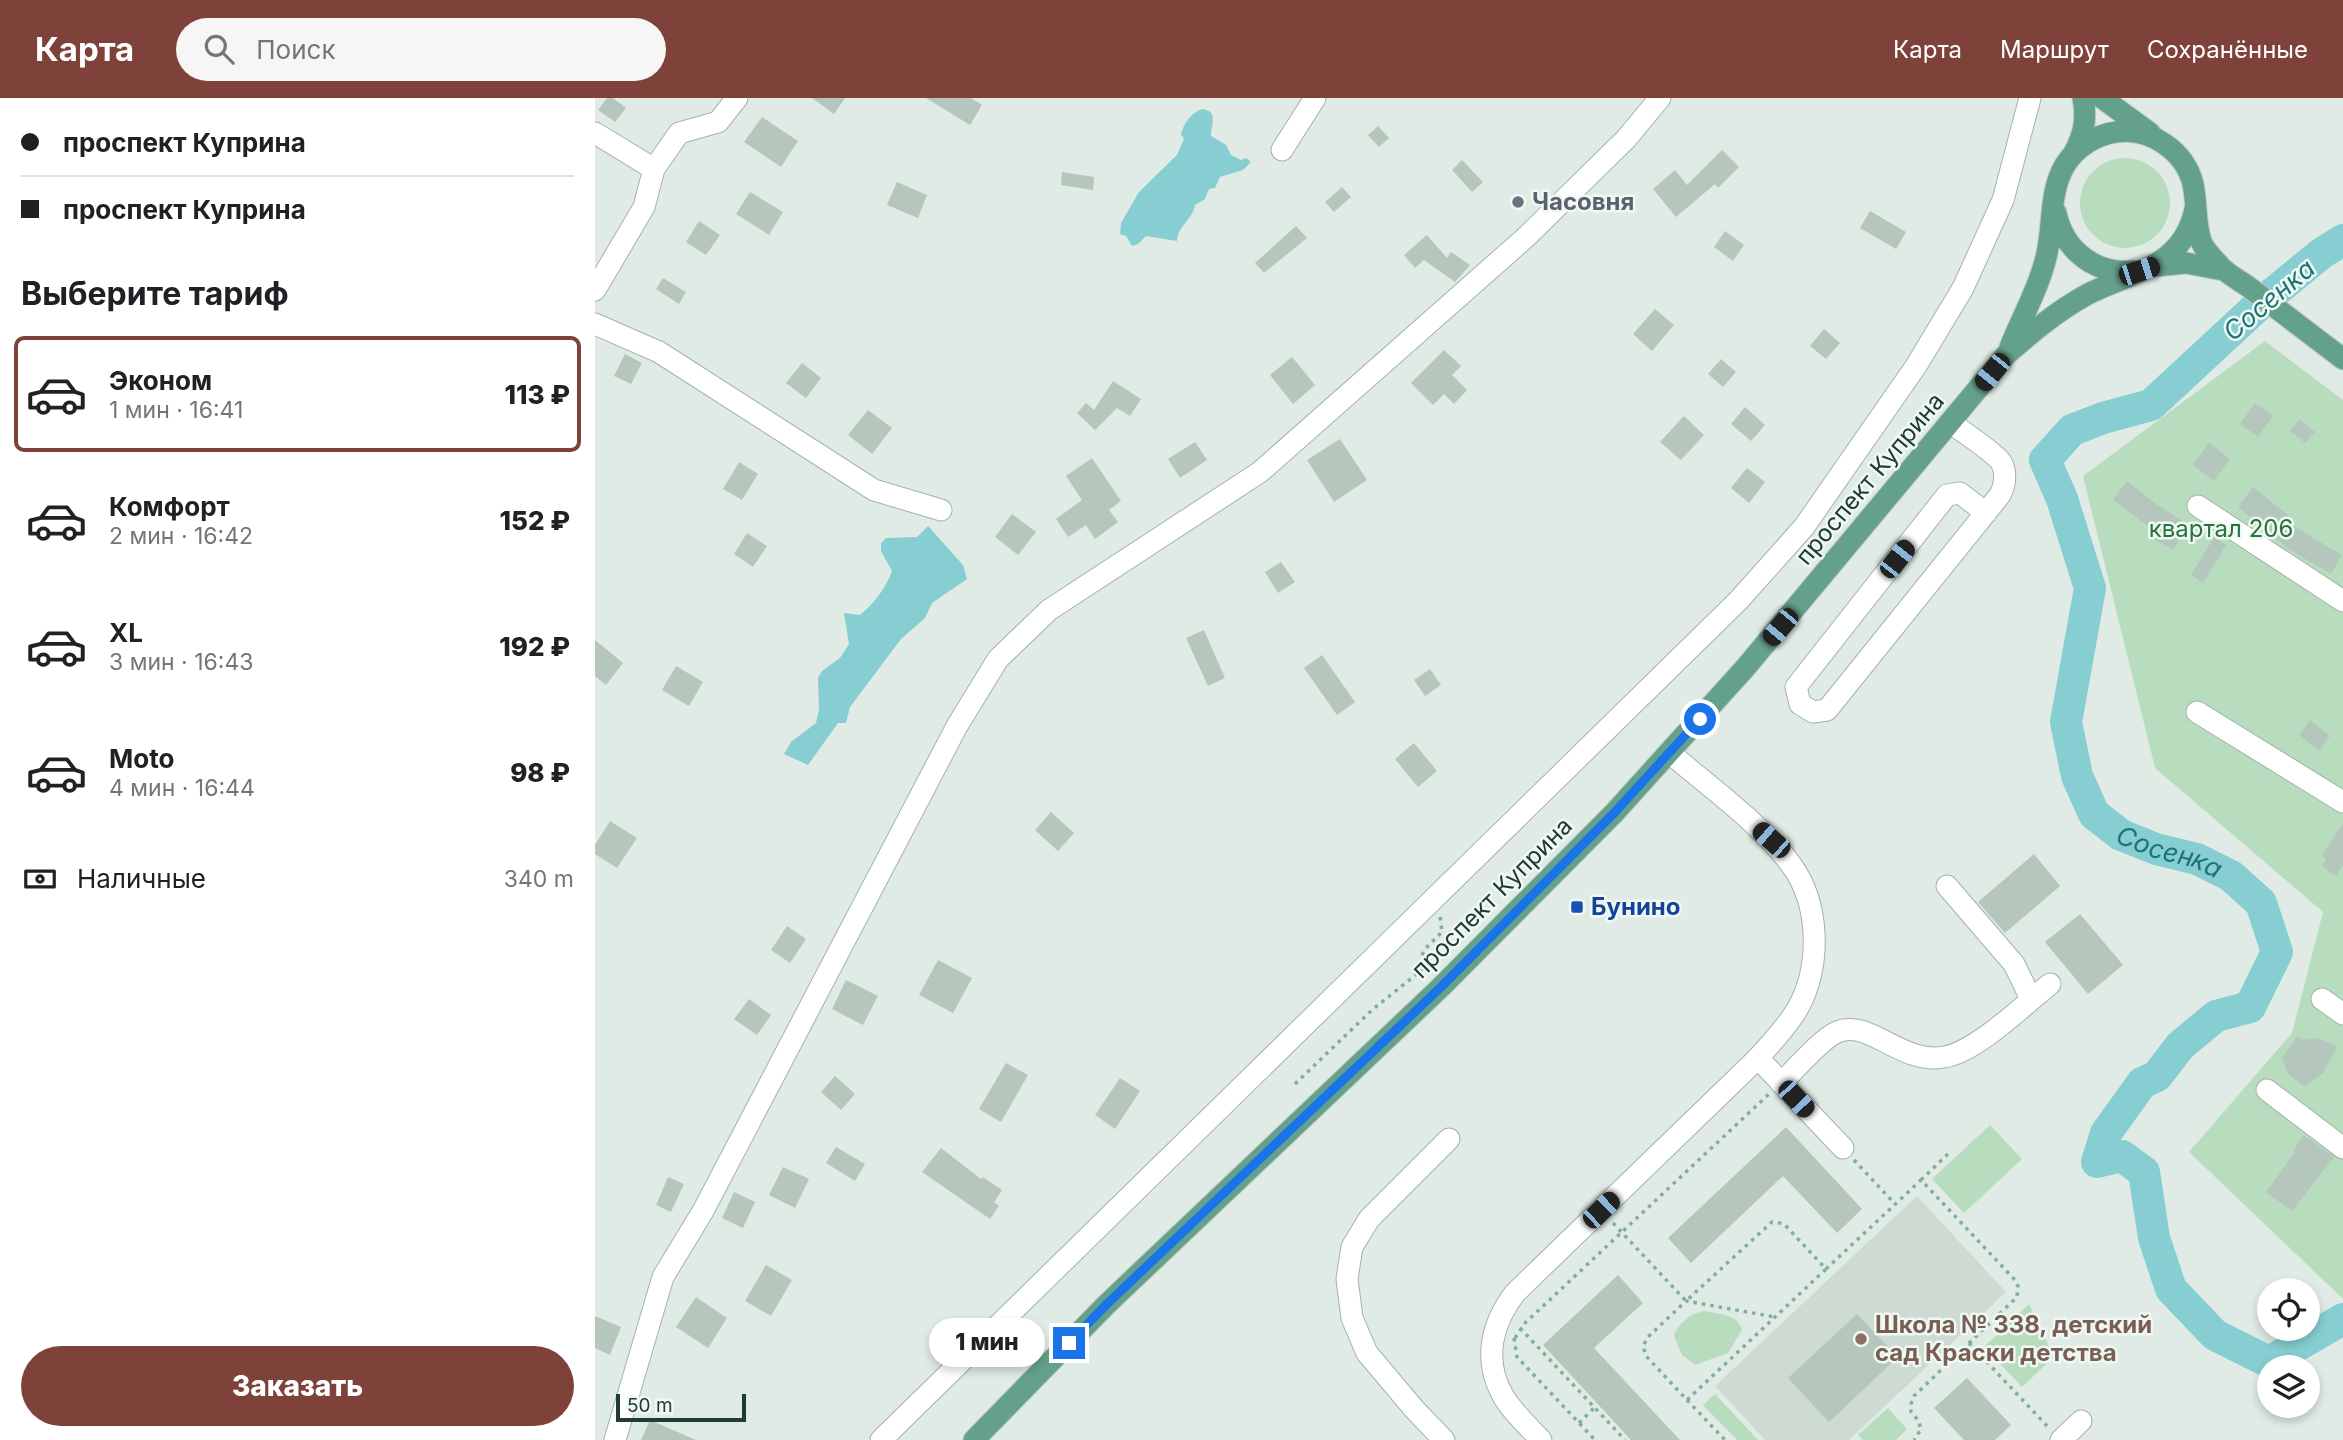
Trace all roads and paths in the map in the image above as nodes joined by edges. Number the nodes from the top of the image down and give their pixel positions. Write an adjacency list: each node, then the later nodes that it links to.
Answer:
1 (737, 98): 11 (street)
2 (1315, 98): 9 (street)
3 (1660, 98): 58 (street)
4 (2030, 98): 29 (street)
5 (2083, 98): 10 (main road)
6 (2102, 98): 8 (main road)
7 (595, 133): 11 (street)
8 (2166, 145): 10 (main road, проспект Куприна); 13 (main road, проспект Куприна)
9 (1282, 150)
10 (2073, 155): 12 (main road, проспект Куприна)
11 (654, 169): 16 (street)
12 (2055, 194): 14 (main road, проспект Куприна); 18 (main road, проспект Куприна)
13 (2195, 209): 14 (main road, проспект Куприна); 15 (main road, проспект Куприна)
14 (2146, 268): 15 (main road, проспект Куприна); 18 (main road, проспект Куприна)
15 (2223, 270): 19 (main road)
16 (595, 290)
17 (595, 324): 22 (street)
18 (2006, 355): 20 (main road, проспект Куприна)
19 (2343, 359)
20 (1951, 423): 23 (street); 26 (main road, проспект Куприна)
21 (2198, 506): 24 (street)
22 (941, 510)
23 (1986, 513): 23 (street)
24 (2343, 601)
25 (2197, 712): 27 (street)
26 (1671, 753): 34 (street); 60 (main road, проспект Куприна)
27 (2343, 802)
28 (1947, 886): 31 (street)
29 (1430, 902): 36 (path); 59 (street)
30 (2050, 984): 31 (street)
31 (2031, 999): 35 (street)
32 (2322, 999): 33 (street)
33 (2343, 1014)
34 (1758, 1058): 35 (street); 44 (street)
35 (1781, 1083): 40 (street); 45 (path)
36 (1295, 1084)
37 (2267, 1090): 39 (street)
38 (1449, 1139): 61 (street)
39 (2343, 1148)
40 (1843, 1149): 43 (path)
41 (1950, 1152): 42 (path)
42 (1921, 1180): 43 (path); 52 (path)
43 (1895, 1204): 46 (path)
44 (1601, 1210): 45 (path); 50 (street)
45 (1622, 1232): 47 (path); 49 (path)
46 (1826, 1269): 47 (path); 48 (path)
47 (1686, 1301): 48 (path); 53 (path)
48 (1775, 1317): 53 (path)
49 (1520, 1328): 51 (path); 54 (path)
50 (1494, 1332): 51 (path); 62 (street)
51 (1515, 1338): 56 (path)
52 (1969, 1343): 57 (path); 66 (path)
53 (1687, 1400): 65 (path)
54 (1595, 1407): 56 (path); 64 (path)
55 (2081, 1420): 57 (street)
56 (1579, 1423): 63 (path)
57 (2056, 1435)
58 (615, 1440)
59 (881, 1440)
60 (974, 1440)
61 (1444, 1440)
62 (1541, 1440)
63 (1595, 1440)
64 (1625, 1440)
65 (1725, 1440)
66 (1914, 1440)

